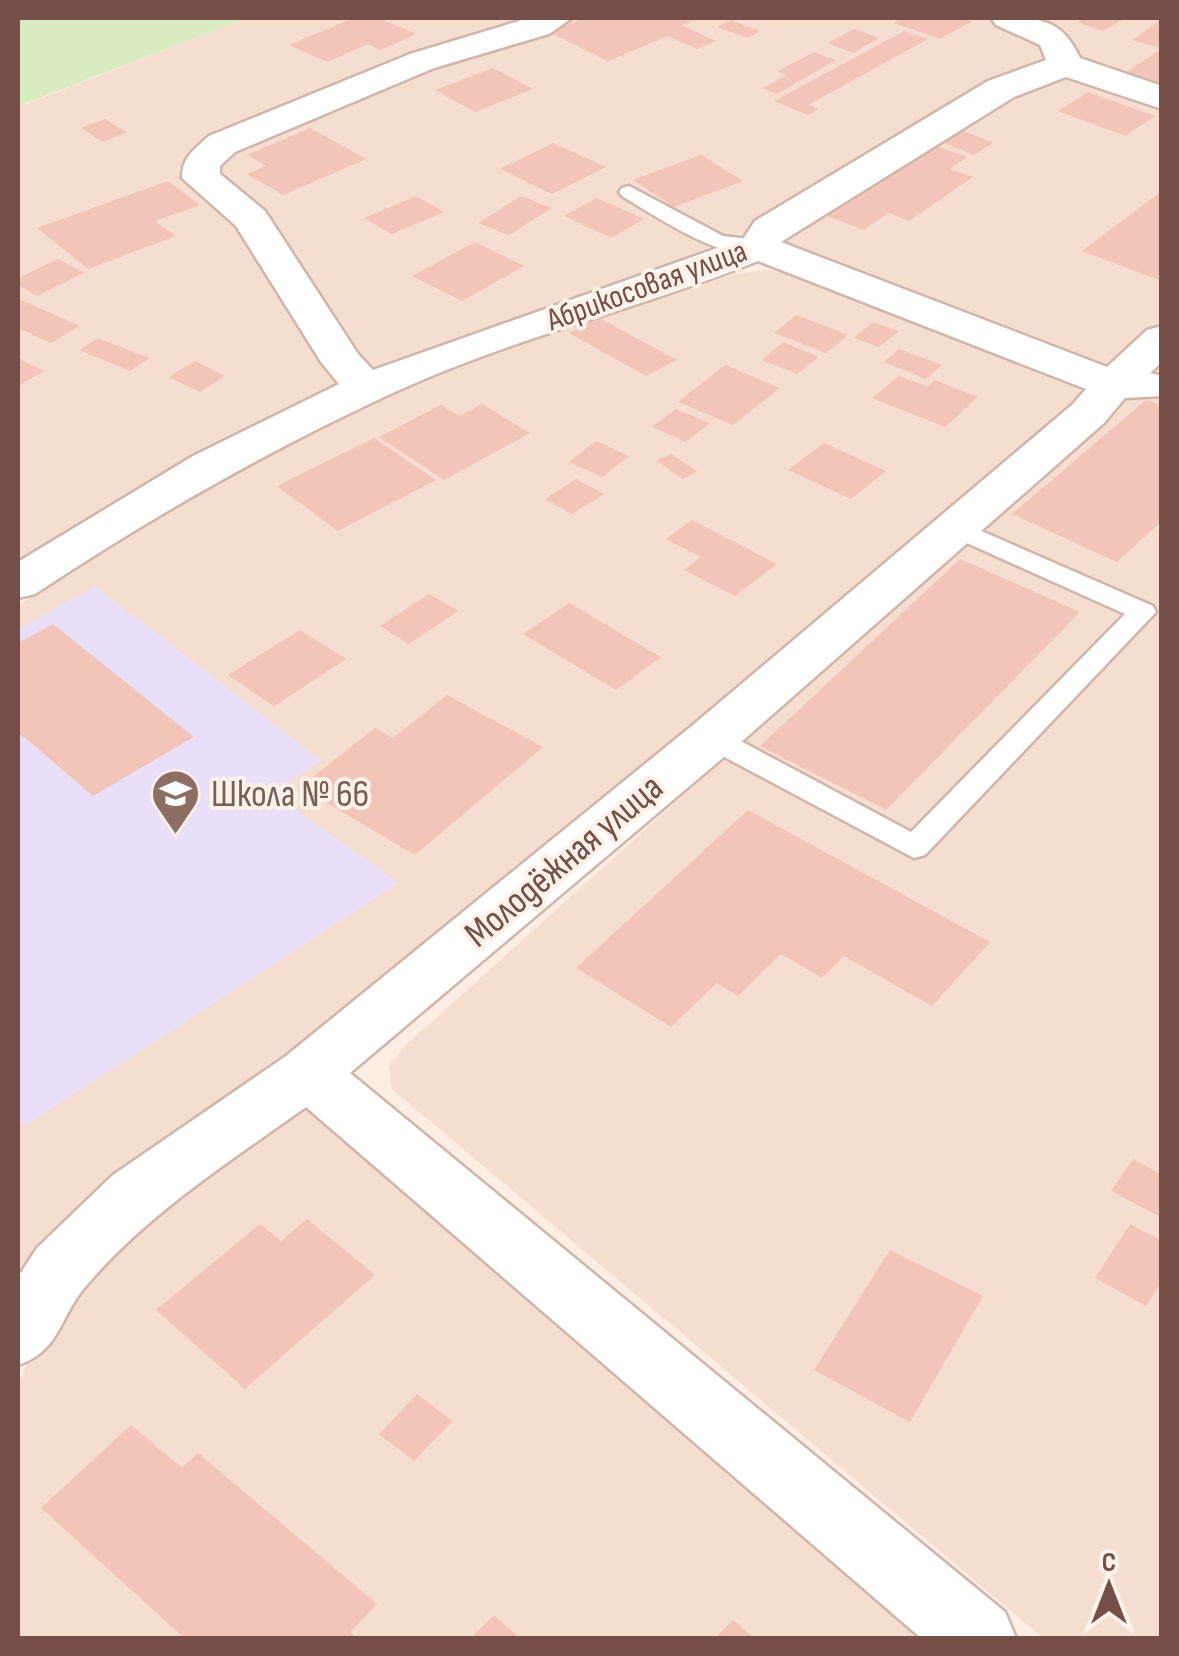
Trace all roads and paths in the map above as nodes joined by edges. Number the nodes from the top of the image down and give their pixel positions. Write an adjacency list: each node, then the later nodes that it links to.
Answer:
1 (554, 18): 9 (street)
2 (1008, 18): 3 (street)
3 (1066, 65): 4 (street); 6 (street, Абрикосовая улица)
4 (1162, 98)
5 (629, 192): 6 (lane)
6 (758, 247): 8 (street); 9 (street, Абрикосовая улица)
7 (1162, 339): 8 (street, Молодёжная улица)
8 (1137, 386): 10 (street, Молодёжная улица)
9 (367, 389): 11 (street, Абрикосовая улица)
10 (956, 528): 12 (street, Молодёжная улица); 12 (lane)
11 (18, 583)
12 (712, 738): 13 (street, Молодёжная улица)
13 (308, 1072): 14 (street, Молодёжная улица); 15 (street)
14 (18, 1334)
15 (978, 1638)

